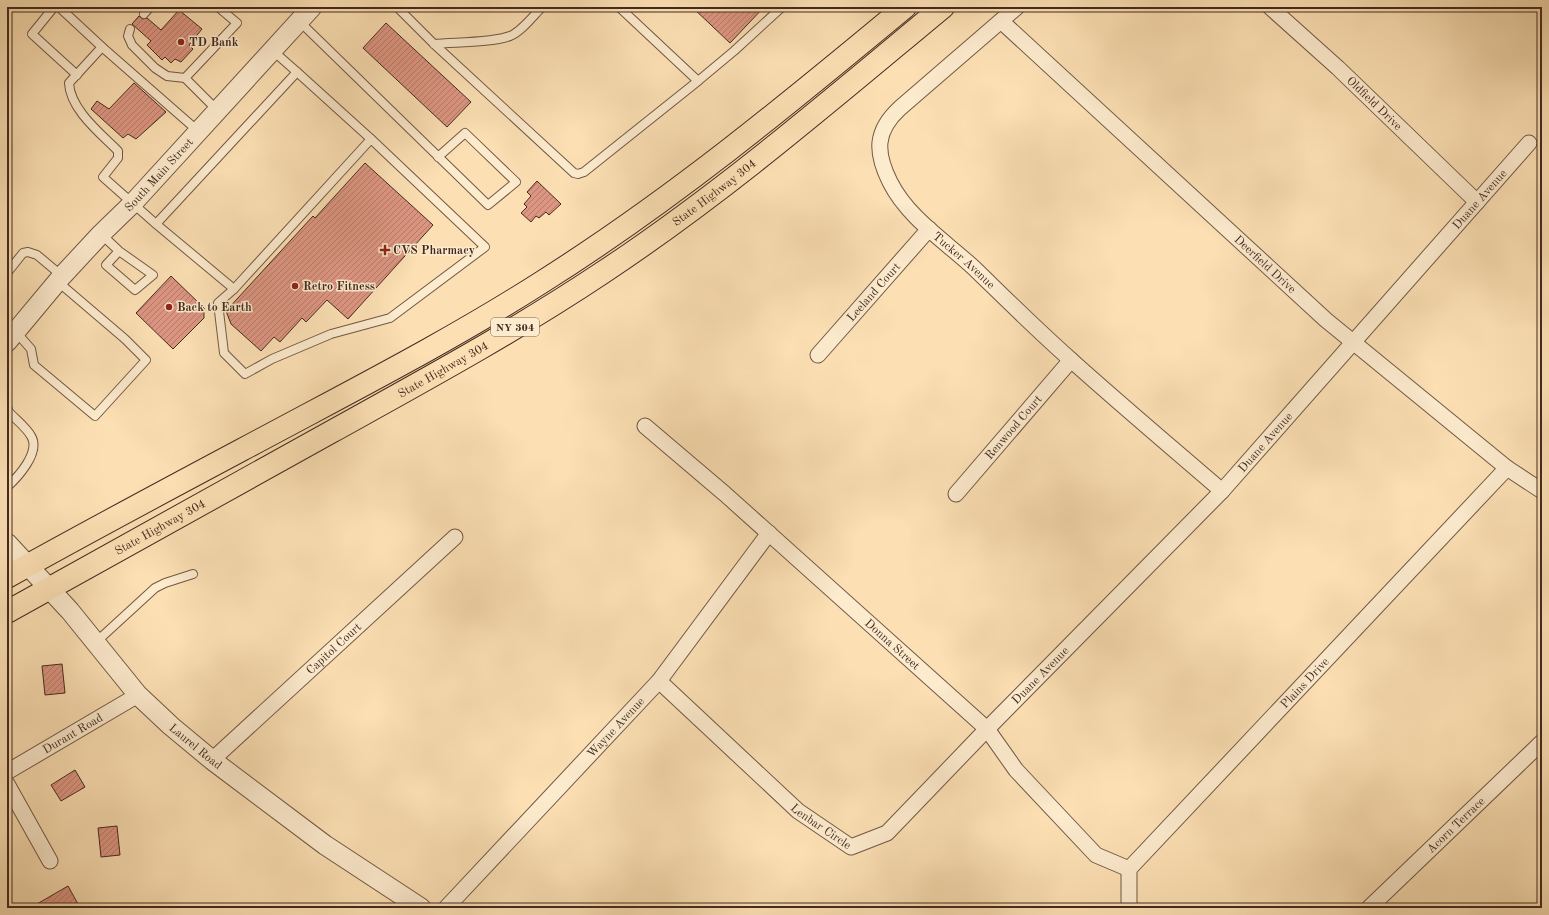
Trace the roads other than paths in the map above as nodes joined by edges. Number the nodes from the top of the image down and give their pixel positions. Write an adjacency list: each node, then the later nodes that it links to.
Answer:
1 (54, 7): 22 (lane)
2 (59, 7): 19 (lane)
3 (150, 7): 14 (lane)
4 (218, 7): 23 (lane)
5 (312, 7): 15 (street, South Main Street)
6 (397, 7): 18 (lane)
7 (542, 7): 18 (lane)
8 (618, 7): 24 (lane)
9 (782, 7): 24 (lane)
10 (905, 7): 53 (main road, State Highway 304 / NY 304)
11 (943, 7): 56 (main road, State Highway 304 / NY 304)
12 (1017, 7): 16 (street, Tucker Avenue)
13 (1270, 7): 30 (street, Oldfield Drive)
14 (144, 14)
15 (299, 21): 20 (street, South Main Street); 29 (lane)
16 (1001, 21): 33 (street, Tucker Avenue); 40 (street, Deerfield Drive)
17 (130, 29): 23 (lane)
18 (434, 44): 24 (lane)
19 (102, 47): 22 (lane); 26 (lane)
20 (272, 50): 21 (lane); 25 (street, South Main Street)
21 (297, 72): 27 (lane); 32 (lane)
22 (77, 75): 31 (lane)
23 (185, 78): 25 (lane)
24 (698, 81)
25 (217, 110): 26 (street, South Main Street)
26 (198, 131): 31 (street, South Main Street)
27 (371, 139): 38 (lane); 38 (lane)
28 (1529, 143): 30 (street, Duane Avenue)
29 (438, 158): 29 (lane)
30 (1477, 202): 40 (street, Duane Avenue)
31 (132, 203): 32 (lane); 34 (street, South Main Street)
32 (156, 224): 38 (lane)
33 (929, 229): 41 (street, Leeland Court); 42 (street, Tucker Avenue)
34 (101, 234): 35 (lane); 37 (street, South Main Street)
35 (119, 251): 35 (lane)
36 (7, 273): 37 (lane)
37 (60, 279): 39 (street, South Main Street); 39 (lane)
38 (234, 289)
39 (11, 337)
40 (1352, 343): 45 (street, Deerfield Drive); 47 (street, Duane Avenue)
41 (818, 355)
42 (1071, 360): 47 (street, Tucker Avenue); 49 (street, Renwood Court)
43 (7, 406): 46 (lane)
44 (645, 426): 50 (street, Donna Street)
45 (1507, 468): 48 (street, Deerfield Drive); 67 (street, Plains Drive)
46 (7, 486)
47 (1222, 491): 61 (street, Duane Avenue)
48 (1542, 491)
49 (956, 494)
50 (769, 533): 59 (street, Wayne Avenue); 61 (street, Donna Street)
51 (455, 537): 63 (street, Capitol Court)
52 (7, 543): 53 (street, Laurel Road)
53 (28, 565): 55 (main road, State Highway 304 / NY 304); 56 (street, Laurel Road)
54 (193, 574): 58 (lane)
55 (7, 577)
56 (48, 588): 57 (main road, State Highway 304 / NY 304); 58 (street, Laurel Road)
57 (7, 612)
58 (95, 643): 60 (street, Laurel Road)
59 (659, 681): 61 (street, Lenbar Circle); 69 (street, Wayne Avenue)
60 (138, 695): 63 (street, Laurel Road); 64 (street, Durant Road)
61 (987, 728): 67 (street, Donna Street)
62 (1542, 742): 71 (street, Acorn Terrace)
63 (212, 760): 68 (street, Laurel Road)
64 (7, 772)
65 (7, 784): 66 (street)
66 (50, 861)
67 (1129, 869): 70 (street)
68 (421, 908)
69 (446, 908)
70 (1129, 908)
71 (1369, 908)

